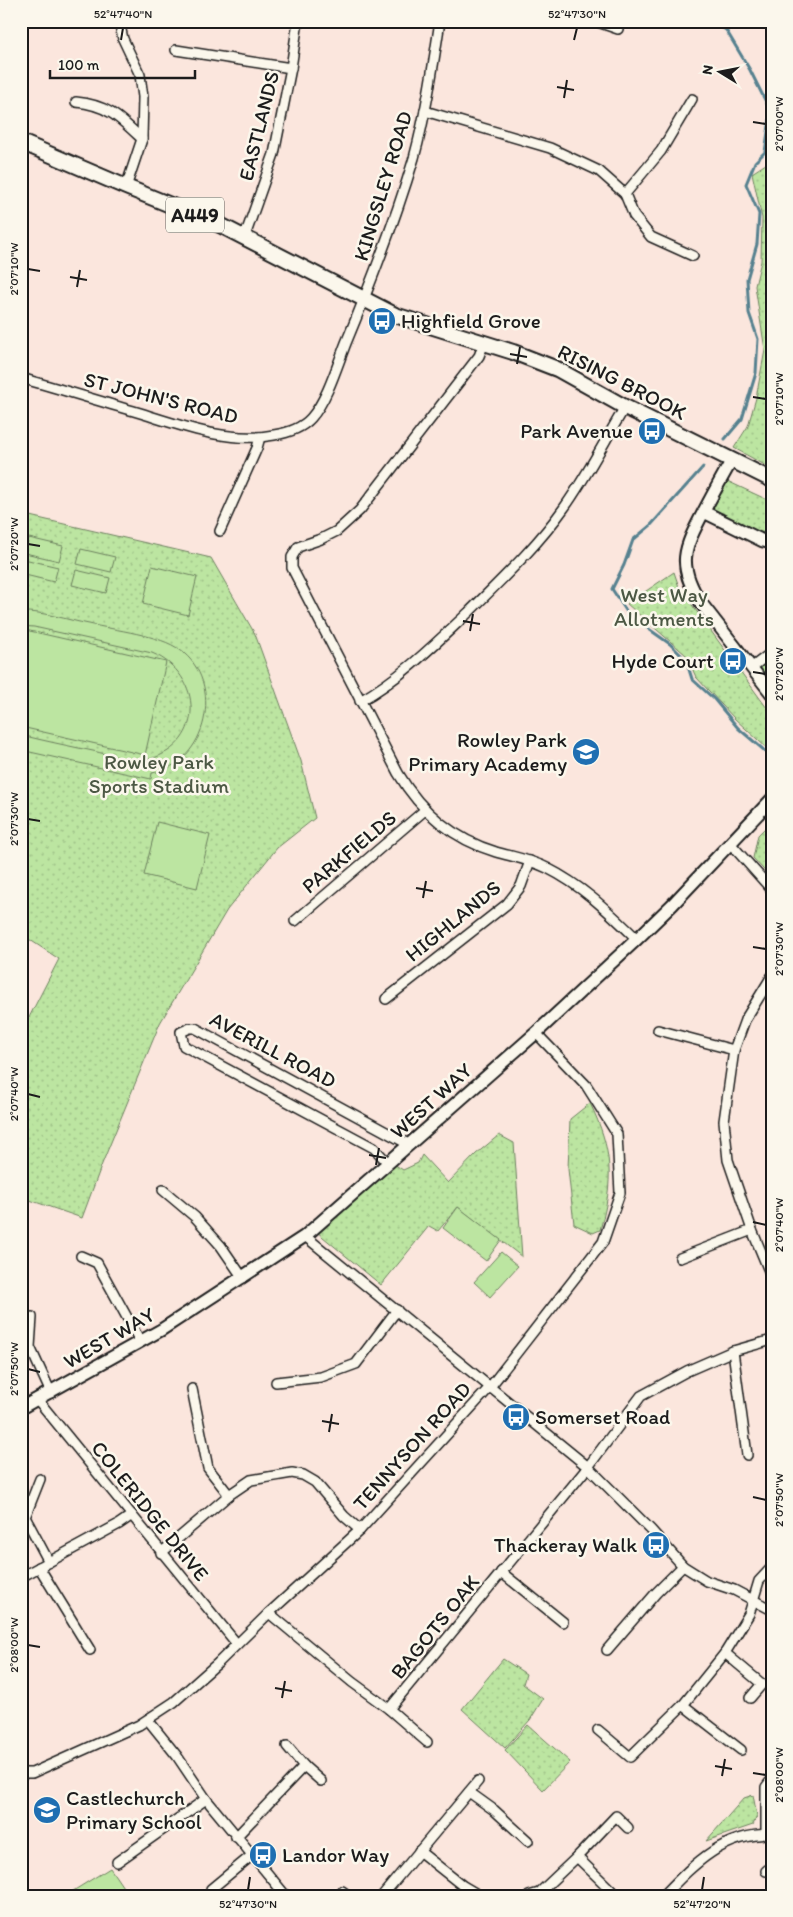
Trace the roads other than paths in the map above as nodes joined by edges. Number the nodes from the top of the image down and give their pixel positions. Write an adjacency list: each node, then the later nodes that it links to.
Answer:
1 (119, 21): 11 (street)
2 (298, 21): 7 (street, EASTLANDS)
3 (440, 21): 10 (street, KINGSLEY ROAD)
4 (595, 21): 5 (street)
5 (618, 28)
6 (176, 50): 7 (street)
7 (291, 68): 15 (street, EASTLANDS)
8 (692, 99): 14 (street)
9 (76, 102): 11 (street)
10 (425, 111): 14 (street); 17 (street, KINGSLEY ROAD)
11 (142, 140): 13 (street)
12 (21, 142): 13 (highway, A449)
13 (126, 187): 15 (highway, A449)
14 (625, 194): 16 (street)
15 (244, 236): 17 (highway, A449)
16 (693, 256)
17 (364, 300): 18 (highway, RISING BROOK / A449); 21 (street, ST JOHN'S ROAD)
18 (484, 343): 20 (highway, RISING BROOK / A449); 30 (street)
19 (21, 378): 21 (street, ST JOHN'S ROAD)
20 (625, 407): 22 (highway, RISING BROOK / A449); 30 (street)
21 (260, 437): 25 (street)
22 (732, 460): 23 (highway, RISING BROOK / A449); 24 (street)
23 (772, 480)
24 (704, 512): 26 (street); 28 (street)
25 (220, 531)
26 (772, 543)
27 (772, 652): 28 (street)
28 (751, 668): 29 (street)
29 (772, 694)
30 (360, 701): 32 (street)
31 (772, 800): 33 (street, WEST WAY)
32 (425, 810): 34 (street); 36 (street, PARKFIELDS)
33 (730, 843): 35 (street); 37 (street, WEST WAY)
34 (530, 861): 37 (street); 39 (street, HIGHLANDS)
35 (772, 890)
36 (295, 921)
37 (637, 939): 41 (street, WEST WAY)
38 (772, 976): 42 (street)
39 (386, 998)
40 (658, 1030): 42 (street)
41 (536, 1033): 43 (street, WEST WAY); 58 (street, TENNYSON ROAD)
42 (734, 1050): 46 (street)
43 (410, 1145): 44 (street, WEST WAY); 44 (street, AVERILL ROAD)
44 (388, 1163): 47 (street, WEST WAY)
45 (163, 1190): 50 (street)
46 (752, 1230): 49 (street); 51 (street)
47 (305, 1236): 50 (street, WEST WAY); 52 (street)
48 (81, 1256): 55 (street)
49 (680, 1258)
50 (243, 1278): 55 (street, WEST WAY)
51 (772, 1278)
52 (397, 1310): 57 (street); 58 (street)
53 (32, 1317): 60 (street)
54 (772, 1340): 56 (street, BAGOTS OAK)
55 (140, 1341): 60 (street, WEST WAY)
56 (733, 1351): 63 (street); 64 (street, BAGOTS OAK)
57 (276, 1382)
58 (490, 1387): 64 (street); 68 (street, TENNYSON ROAD)
59 (192, 1389): 66 (street)
60 (51, 1393): 61 (street, WEST WAY)
61 (37, 1399): 62 (street, WEST WAY); 67 (street, COLERIDGE DRIVE)
62 (21, 1408)
63 (747, 1455)
64 (588, 1467): 71 (street); 74 (street, BAGOTS OAK)
65 (40, 1479): 70 (street)
66 (229, 1495): 68 (street); 69 (street)
67 (132, 1515): 69 (street, COLERIDGE DRIVE); 70 (street)
68 (360, 1530): 78 (street, TENNYSON ROAD)
69 (161, 1553): 80 (street, COLERIDGE DRIVE)
70 (49, 1562): 72 (street)
71 (683, 1566): 76 (street); 82 (street)
72 (39, 1567): 75 (street); 81 (street)
73 (769, 1570): 76 (street)
74 (501, 1572): 79 (street); 86 (street, BAGOTS OAK)
75 (21, 1577)
76 (752, 1600): 77 (street); 83 (street)
77 (772, 1610)
78 (269, 1613): 80 (street, TENNYSON ROAD); 86 (street)
79 (564, 1622)
80 (237, 1644): 87 (street, TENNYSON ROAD)
81 (90, 1650)
82 (607, 1650)
83 (725, 1654): 84 (street); 85 (street)
84 (750, 1698)
85 (683, 1705): 88 (street); 91 (street)
86 (389, 1709): 89 (street)
87 (148, 1720): 93 (street, TENNYSON ROAD); 98 (street)
88 (598, 1730)
89 (427, 1742)
90 (287, 1746): 92 (street)
91 (741, 1750)
92 (304, 1766): 95 (street); 101 (street)
93 (21, 1772)
94 (772, 1779): 100 (street)
95 (321, 1781)
96 (478, 1781): 97 (street)
97 (469, 1792): 102 (street); 103 (street)
98 (206, 1798): 101 (street); 106 (street)
99 (628, 1828): 105 (street)
100 (769, 1834): 113 (street)
101 (236, 1837): 104 (street)
102 (528, 1841)
103 (419, 1851): 109 (street); 110 (street)
104 (251, 1856): 107 (street); 108 (street)
105 (577, 1857): 111 (street); 112 (street)
106 (118, 1862)
107 (211, 1889)
108 (286, 1896)
109 (382, 1896)
110 (480, 1896)
111 (529, 1896)
112 (617, 1896)
113 (663, 1896)

